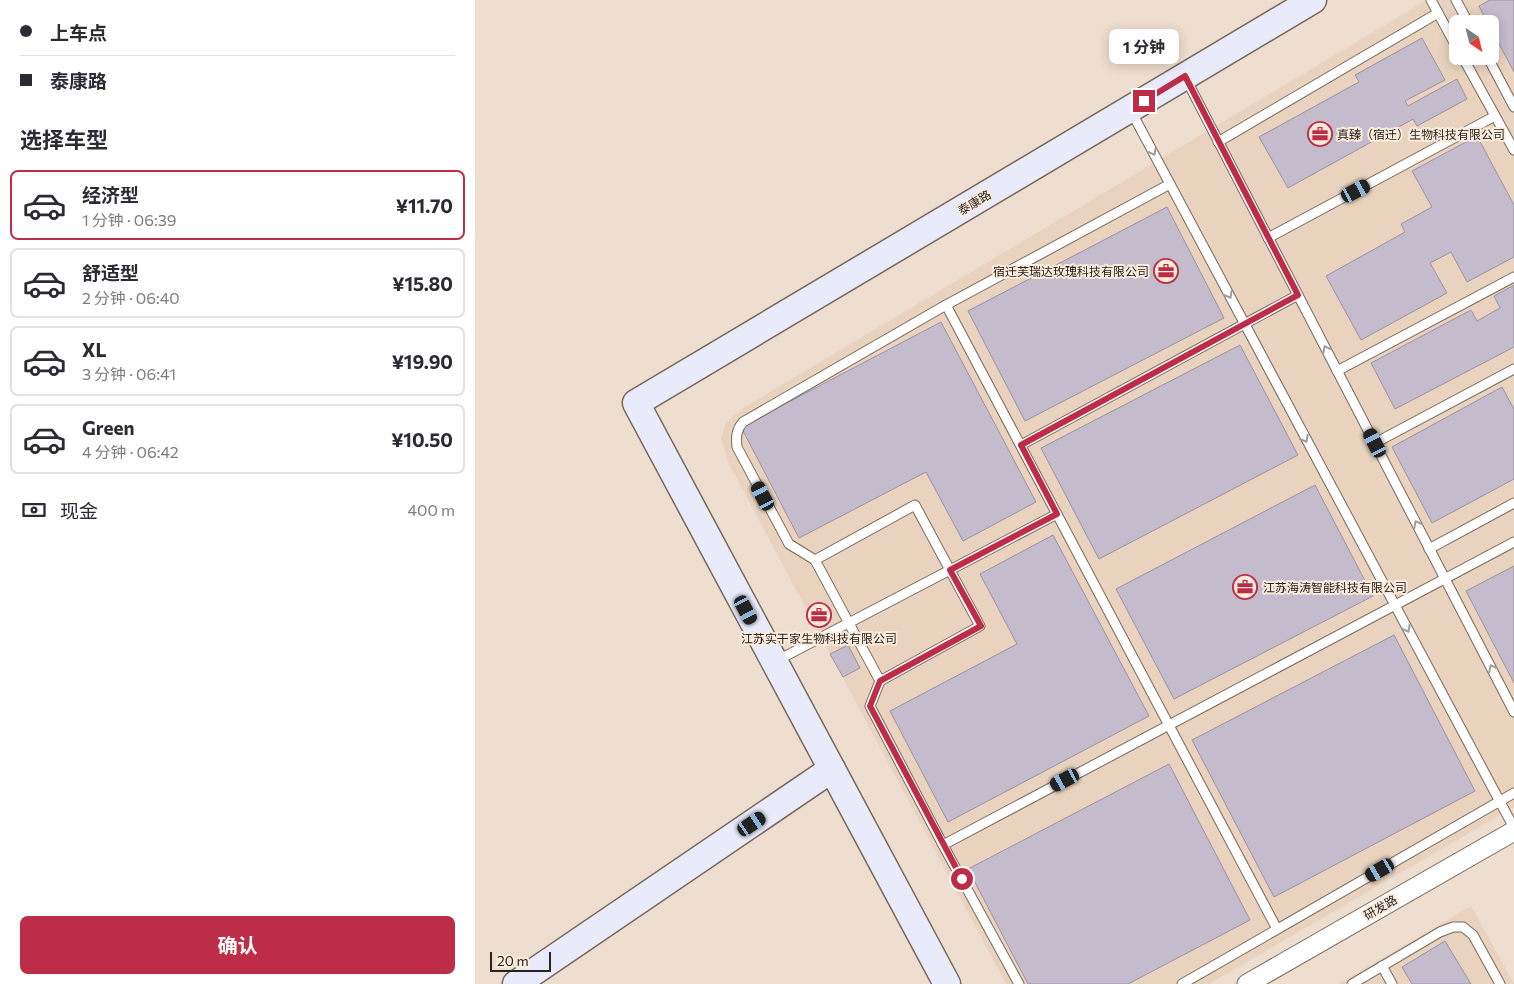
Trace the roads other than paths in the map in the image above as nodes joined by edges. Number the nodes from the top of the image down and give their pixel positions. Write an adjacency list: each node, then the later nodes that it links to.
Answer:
1 (1313, 0): 9 (street, 泰康路)
2 (1431, 0): 4 (lane)
3 (1457, 0): 5 (lane)
4 (1438, 14): 6 (lane); 13 (lane)
5 (1464, 15)
6 (1449, 34)
7 (1467, 65): 12 (lane)
8 (1492, 65): 10 (lane)
9 (1185, 76): 11 (street, 泰康路); 13 (lane)
10 (1514, 107)
11 (1130, 109): 15 (lane, one-way to 15); 34 (street, 泰康路)
12 (1495, 116): 14 (lane); 16 (lane)
13 (1218, 142): 16 (lane)
14 (1514, 150)
15 (1169, 184): 19 (lane); 20 (lane, one-way to 20)
16 (1268, 238): 18 (lane)
17 (1514, 277): 22 (lane)
18 (1298, 295): 20 (lane); 22 (lane, one-way to 18)
19 (946, 305): 24 (lane); 29 (lane)
20 (1244, 324): 24 (lane); 32 (lane, one-way to 32)
21 (1514, 369): 23 (lane)
22 (1337, 371): 23 (lane)
23 (1375, 443): 28 (lane, one-way to 23)
24 (1021, 445): 26 (lane)
25 (1514, 503): 28 (lane)
26 (1057, 514): 30 (lane); 37 (lane)
27 (1514, 542): 31 (lane)
28 (1429, 549): 31 (lane)
29 (815, 560): 30 (lane); 33 (lane)
30 (950, 570): 33 (lane); 35 (lane)
31 (1445, 579): 32 (lane); 36 (lane, one-way to 31)
32 (1394, 606): 37 (lane); 40 (lane, one-way to 40)
33 (849, 623): 34 (lane); 35 (lane)
34 (774, 662): 38 (street)
35 (880, 681): 42 (lane)
36 (1514, 712)
37 (1169, 725): 42 (lane); 43 (lane)
38 (832, 769): 45 (street); 46 (street)
39 (1514, 793): 40 (lane)
40 (1499, 801): 41 (lane); 43 (lane)
41 (1514, 830): 49 (street, 研发路)
42 (943, 844): 47 (lane)
43 (1277, 928): 48 (lane)
44 (1382, 966): 50 (lane); 51 (lane); 52 (lane)
45 (516, 984)
46 (947, 984)
47 (1019, 984)
48 (1182, 984)
49 (1247, 984)
50 (1353, 984)
51 (1392, 984)
52 (1500, 984)

